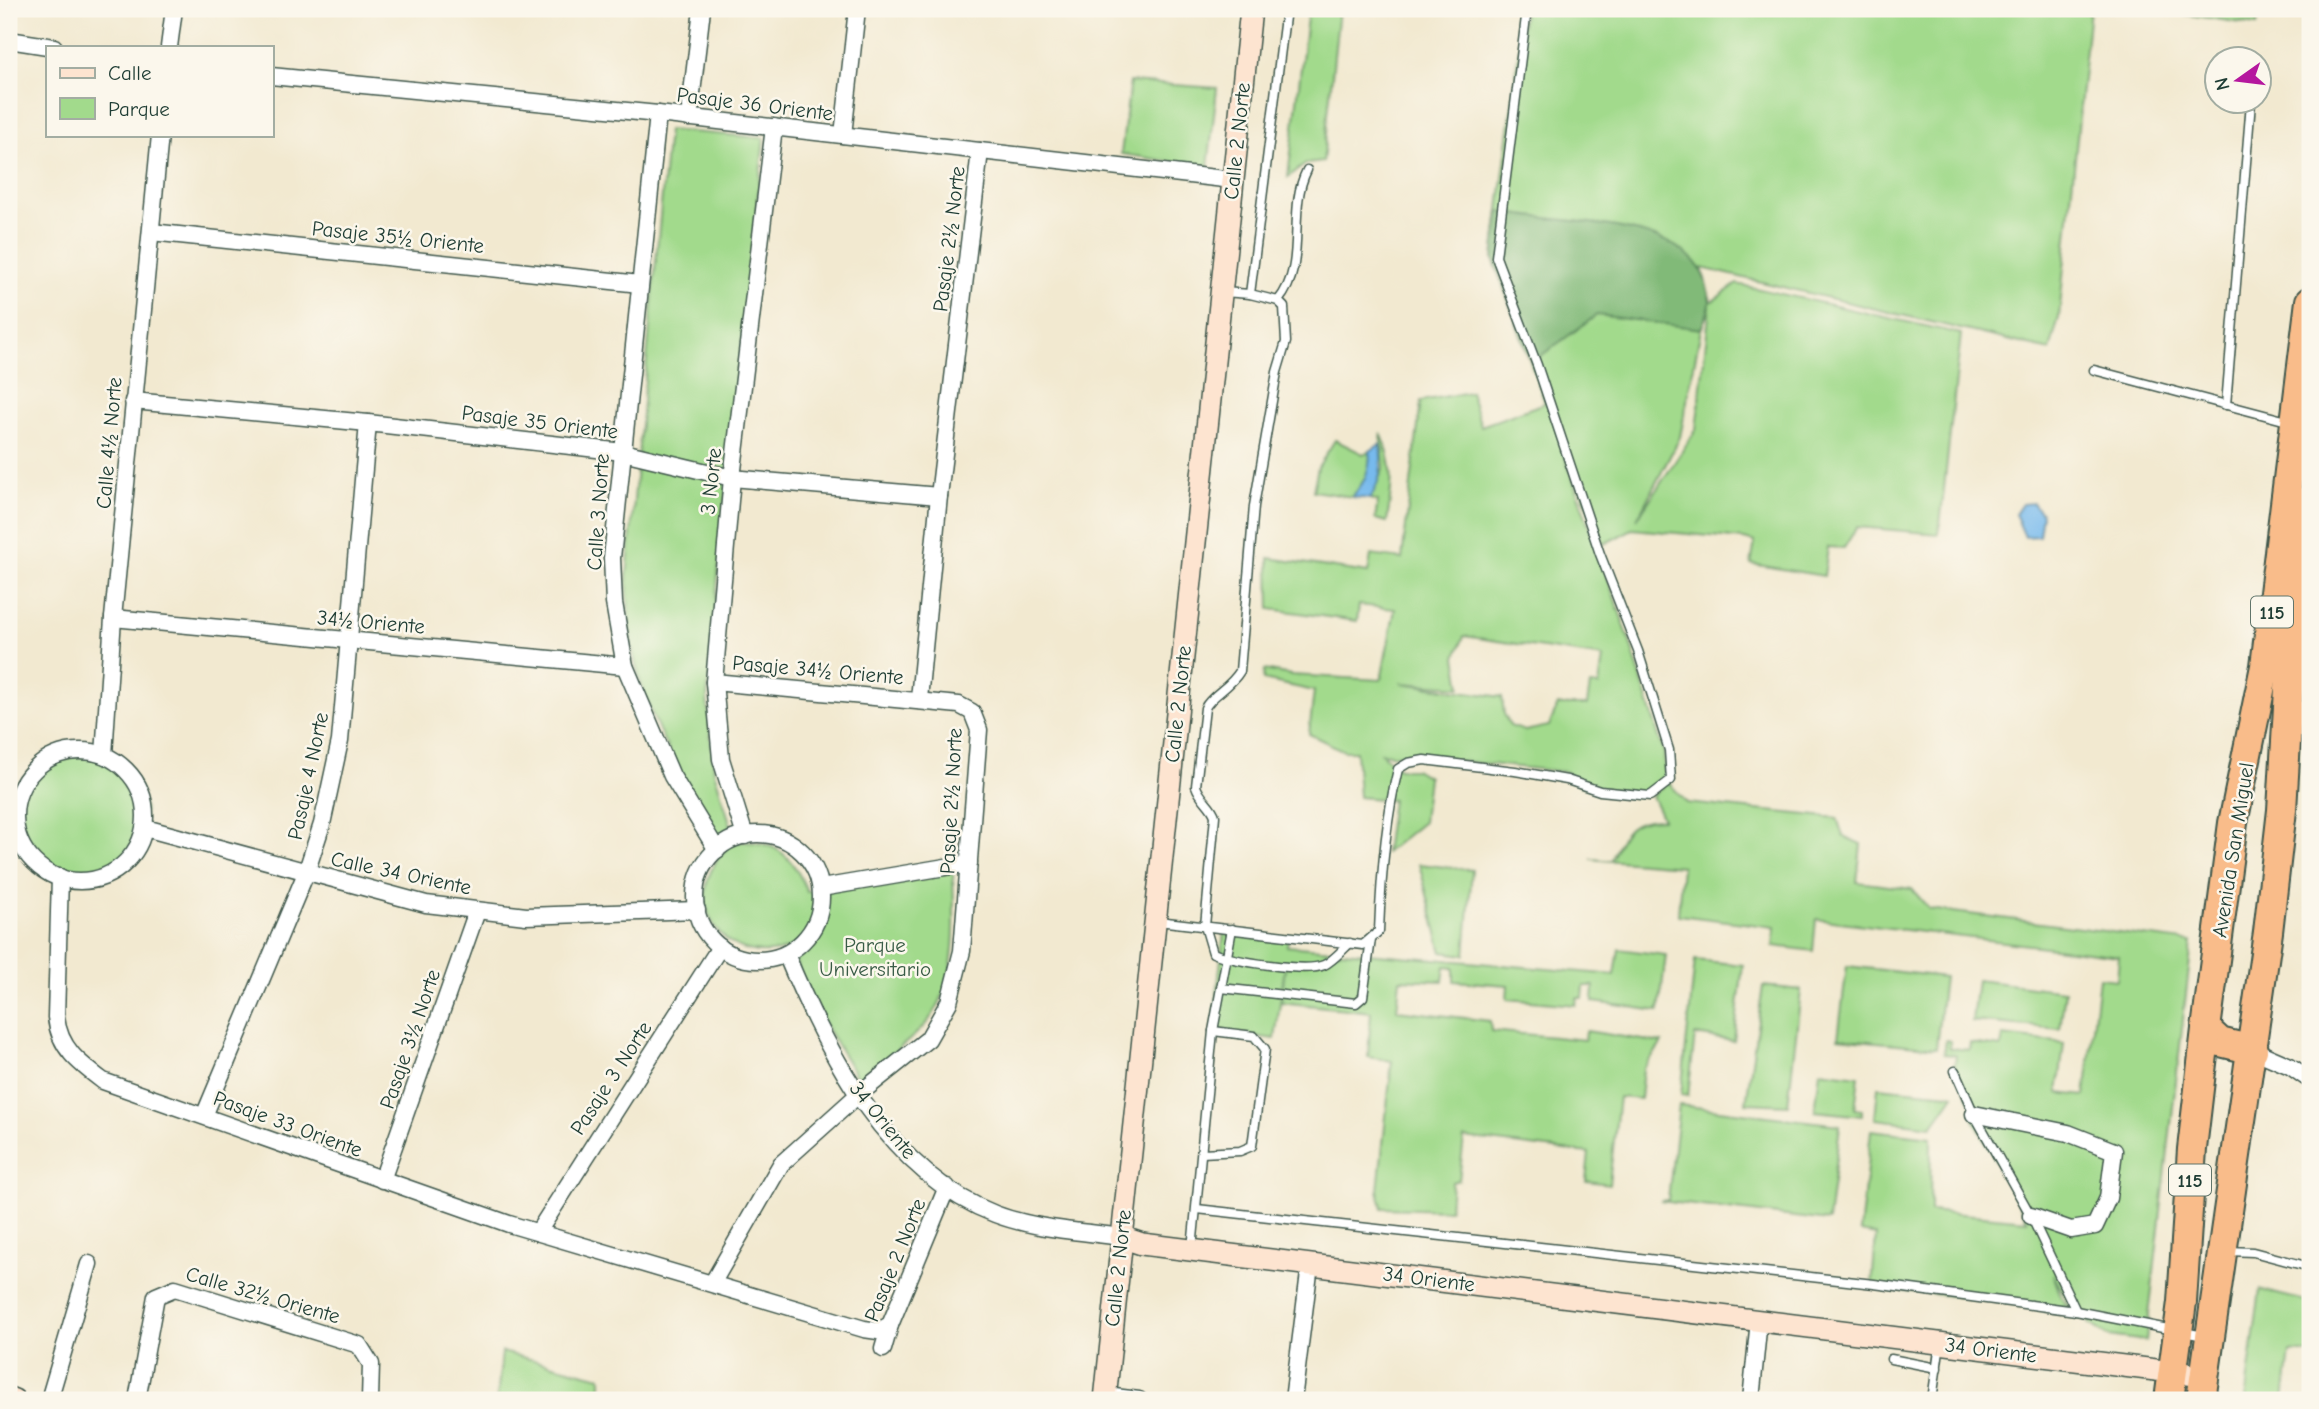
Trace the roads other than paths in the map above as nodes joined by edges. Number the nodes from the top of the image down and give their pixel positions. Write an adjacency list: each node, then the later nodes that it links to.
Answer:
1 (174, 9): 9 (street)
2 (702, 9): 13 (street)
3 (857, 9): 15 (street)
4 (1251, 9): 19 (main road, Calle 2 Norte)
5 (1286, 9): 23 (lane)
6 (1527, 9): 56 (lane)
7 (9, 40): 8 (street)
8 (48, 46)
9 (169, 46)
10 (273, 76): 11 (street, Pasaje 36 Oriente)
11 (658, 114): 13 (street, Pasaje 36 Oriente); 21 (street, Calle 3 Norte)
12 (2250, 116): 28 (lane)
13 (689, 118): 14 (street, Pasaje 36 Oriente)
14 (774, 127): 15 (street, Pasaje 36 Oriente); 32 (street, 3 Norte)
15 (843, 135): 17 (street, Pasaje 36 Oriente)
16 (160, 136): 20 (street, Calle 4½ Norte)
17 (981, 151): 19 (street, Pasaje 36 Oriente); 33 (street, Pasaje 2½ Norte)
18 (1307, 170): 25 (lane)
19 (1233, 180): 22 (main road, Calle 2 Norte)
20 (151, 232): 21 (street, Pasaje 35½ Oriente); 27 (street, Calle 4½ Norte)
21 (640, 284): 31 (street, Calle 3 Norte)
22 (1223, 292): 23 (lane); 51 (main road, Calle 2 Norte)
23 (1250, 294): 25 (lane)
24 (2310, 300): 30 (highway, Avenida San Miguel / 115)
25 (1278, 301): 53 (lane)
26 (2094, 370): 28 (lane)
27 (133, 401): 29 (street, Pasaje 35 Oriente); 35 (street, Calle 4½ Norte)
28 (2226, 405): 30 (lane)
29 (368, 423): 31 (street, Pasaje 35 Oriente); 36 (street, Pasaje 4 Norte)
30 (2295, 424): 52 (highway, Avenida San Miguel / 115)
31 (623, 452): 32 (street, Pasaje 35 Oriente); 37 (street, Calle 3 Norte)
32 (732, 478): 33 (street, Pasaje 35 Oriente); 38 (street, 3 Norte)
33 (939, 496): 39 (street, Pasaje 2½ Norte)
34 (2310, 499): 55 (highway, Avenida San Miguel / 115)
35 (113, 618): 36 (street, 34½ Oriente); 40 (street, Calle 4½ Norte)
36 (350, 641): 37 (street, 34½ Oriente); 46 (street, Pasaje 4 Norte)
37 (625, 666): 44 (street, Calle 3 Norte)
38 (714, 682): 39 (street, Pasaje 34½ Oriente); 43 (street, 3 Norte)
39 (919, 699): 45 (street, Pasaje 2½ Norte)
40 (104, 755): 41 (street); 42 (street)
41 (12, 815): 47 (street)
42 (145, 828): 46 (street, Calle 34 Oriente); 47 (street)
43 (745, 836): 44 (street); 48 (street)
44 (717, 850): 49 (street)
45 (970, 863): 48 (street); 67 (street, Pasaje 2½ Norte)
46 (306, 873): 50 (street, Calle 34 Oriente); 69 (street, Pasaje 4 Norte)
47 (60, 877): 69 (street, Pasaje 33 Oriente)
48 (821, 888): 59 (street)
49 (697, 910): 50 (street, Calle 34 Oriente); 58 (street)
50 (477, 911): 71 (street, Pasaje 3½ Norte)
51 (1155, 920): 53 (lane); 76 (main road, Calle 2 Norte)
52 (2220, 921): 55 (highway); 62 (highway, Avenida San Miguel / 115)
53 (1205, 926): 54 (lane); 60 (lane)
54 (1232, 929): 57 (lane); 60 (lane)
55 (2268, 932): 64 (highway, Avenida San Miguel / 115)
56 (1371, 938): 57 (lane); 61 (lane)
57 (1350, 943): 60 (lane)
58 (720, 947): 59 (street); 75 (street, Pasaje 3 Norte)
59 (786, 954): 67 (street, 34 Oriente)
60 (1226, 958): 61 (lane)
61 (1221, 988): 63 (lane)
62 (2206, 1029): 64 (highway); 86 (highway, Avenida San Miguel / 115)
63 (1213, 1031): 70 (lane); 70 (lane)
64 (2253, 1050): 66 (street); 78 (highway, Avenida San Miguel / 115)
65 (1955, 1072): 68 (lane)
66 (2310, 1080)
67 (859, 1094): 72 (street, 34 Oriente); 82 (street, Pasaje 2½ Norte)
68 (1974, 1114): 74 (lane); 74 (street)
69 (204, 1116): 71 (street, Pasaje 33 Oriente)
70 (1202, 1153): 73 (lane)
71 (382, 1180): 75 (street, Pasaje 33 Oriente)
72 (947, 1187): 76 (street, 34 Oriente); 85 (street, Pasaje 2 Norte)
73 (1197, 1209): 77 (lane); 83 (lane)
74 (2031, 1216): 83 (lane)
75 (538, 1231): 82 (street, Pasaje 33 Oriente)
76 (1121, 1237): 77 (main road, 34 Oriente); 95 (main road, Calle 2 Norte)
77 (1192, 1250): 80 (main road, 34 Oriente)
78 (2223, 1251): 81 (lane); 87 (highway, Avenida San Miguel / 115)
79 (89, 1264): 97 (street)
80 (1310, 1265): 84 (main road, 34 Oriente); 101 (street)
81 (2310, 1267)
82 (713, 1282): 85 (street, Pasaje 33 Oriente)
83 (2076, 1311): 86 (lane)
84 (1759, 1321): 88 (main road, 34 Oriente); 102 (street)
85 (890, 1325): 89 (street, Pasaje 2 Norte)
86 (2178, 1331): 87 (lane); 92 (highway, Avenida San Miguel / 115)
87 (2210, 1337): 93 (highway, Avenida San Miguel / 115)
88 (1940, 1343): 91 (lane); 92 (main road, 34 Oriente)
89 (884, 1349)
90 (1891, 1359): 91 (lane)
91 (1937, 1368): 103 (lane)
92 (2173, 1372): 93 (main road, 34 Oriente); 104 (highway, Avenida San Miguel / 115)
93 (2202, 1388)
94 (9, 1398): 96 (main road)
95 (1105, 1398): 100 (street)
96 (14, 1400)
97 (49, 1400)
98 (137, 1400): 99 (street, Calle 32½ Oriente)
99 (370, 1400)
100 (1139, 1400)
101 (1293, 1400)
102 (1751, 1400)
103 (1933, 1400)
104 (2169, 1400)

